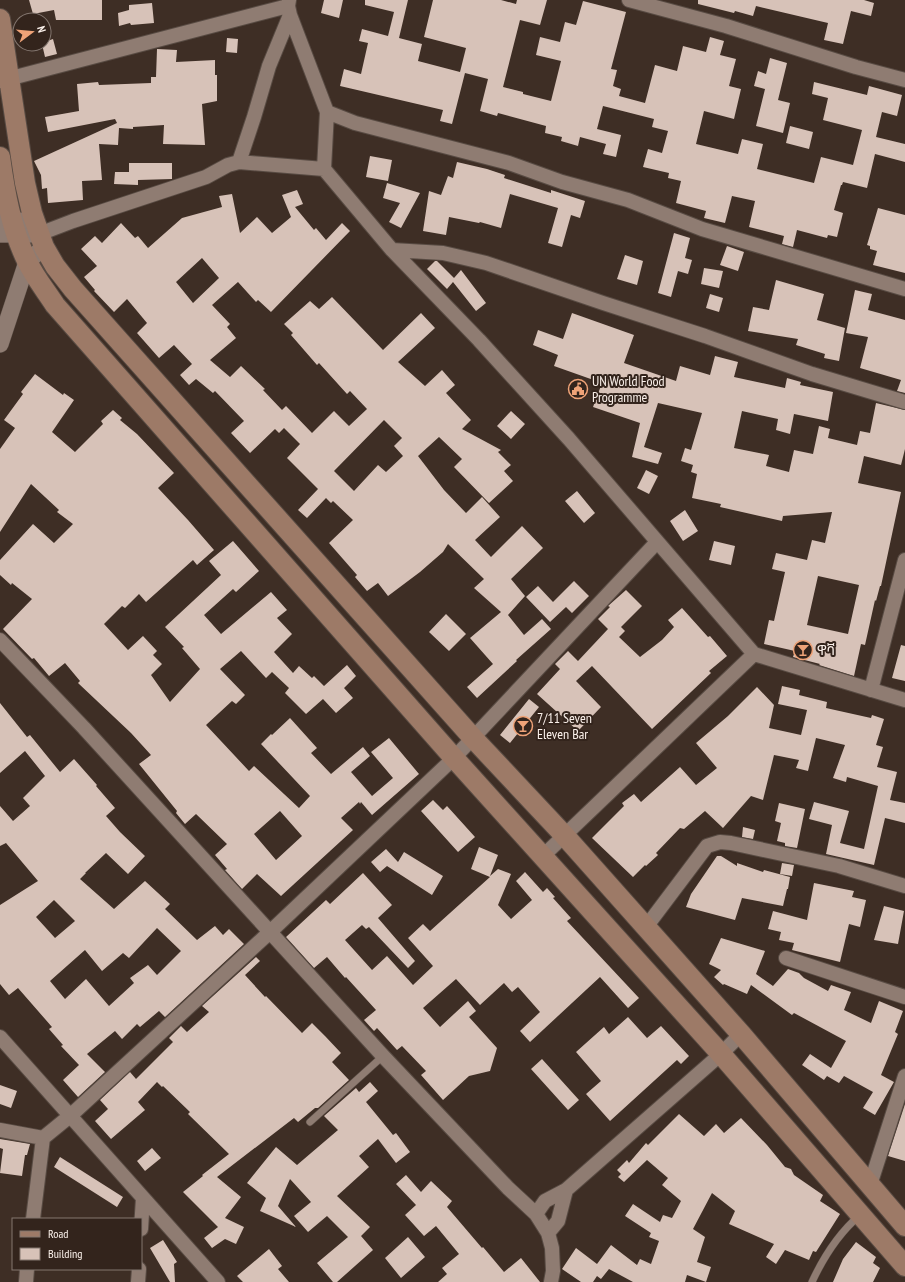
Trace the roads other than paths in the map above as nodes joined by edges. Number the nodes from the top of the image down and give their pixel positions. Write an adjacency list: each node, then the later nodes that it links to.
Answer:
1 (629, 0): 5 (street)
2 (289, 7): 4 (street); 6 (street); 8 (street)
3 (0, 19): 4 (main road)
4 (5, 79): 11 (main road)
5 (905, 80)
6 (327, 112): 9 (street); 14 (street)
7 (0, 157): 10 (main road)
8 (239, 162): 9 (street); 11 (street)
9 (324, 169): 12 (street)
10 (7, 227): 11 (street); 13 (main road)
11 (43, 233): 13 (street); 18 (main road)
12 (392, 250): 16 (street); 17 (street)
13 (27, 262): 15 (street); 20 (main road)
14 (905, 289)
15 (0, 344)
16 (905, 402)
17 (657, 542): 22 (street); 25 (street)
18 (301, 545): 20 (main road); 25 (main road)
19 (905, 560): 23 (street)
20 (281, 562): 26 (main road)
21 (0, 640): 31 (street)
22 (754, 654): 23 (street); 27 (street)
23 (871, 690): 24 (street)
24 (905, 700)
25 (473, 738): 26 (street); 27 (main road)
26 (454, 758): 28 (main road); 31 (street)
27 (564, 835): 28 (street); 30 (main road)
28 (543, 856): 36 (main road)
29 (905, 886): 30 (street)
30 (646, 927): 34 (main road)
31 (270, 932): 37 (street); 39 (street)
32 (786, 958): 33 (street)
33 (905, 997)
34 (741, 1034): 36 (street); 43 (main road)
35 (0, 1038): 39 (street)
36 (721, 1054): 44 (street); 47 (main road)
37 (383, 1056): 40 (lane); 46 (street)
38 (905, 1076): 43 (street)
39 (70, 1116): 42 (street); 45 (street)
40 (310, 1122)
41 (0, 1130): 42 (street)
42 (43, 1138): 48 (street)
43 (870, 1185): 50 (main road)
44 (566, 1190): 46 (street); 51 (street)
45 (143, 1198): 49 (street); 57 (street)
46 (536, 1214): 51 (street)
47 (860, 1215): 52 (main road); 59 (lane)
48 (33, 1218)
49 (142, 1218)
50 (905, 1226)
51 (548, 1233): 58 (street)
52 (905, 1266)
53 (27, 1270): 55 (street)
54 (139, 1270): 56 (street)
55 (26, 1282)
56 (138, 1282)
57 (218, 1282)
58 (551, 1282)
59 (812, 1282)

